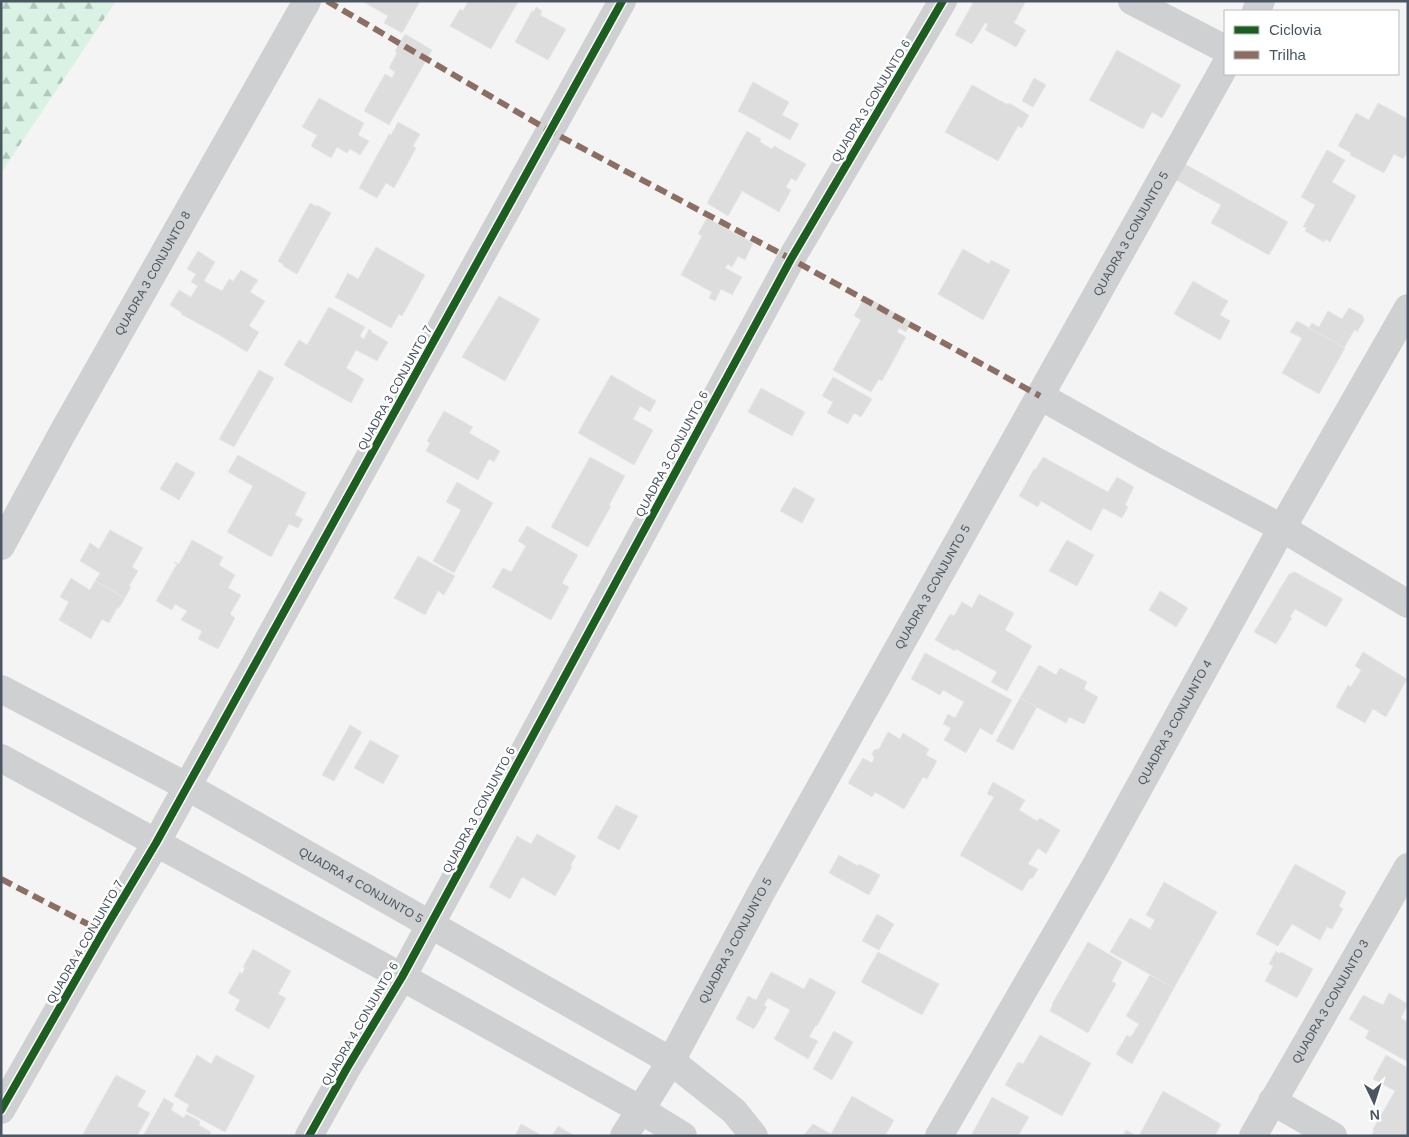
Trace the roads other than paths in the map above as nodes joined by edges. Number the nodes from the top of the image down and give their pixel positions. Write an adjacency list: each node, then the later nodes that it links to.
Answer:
1 (307, 1): 10 (street, QUADRA 3 CONJUNTO 8)
2 (622, 1): 14 (street, QUADRA 3 CONJUNTO 7)
3 (943, 1): 17 (street, QUADRA 3 CONJUNTO 6)
4 (1132, 1): 5 (street)
5 (1224, 48)
6 (1224, 68): 8 (street, QUADRA 3 CONJUNTO 5)
7 (1408, 308): 9 (street, QUADRA 3 CONJUNTO 4)
8 (1040, 396): 9 (street); 19 (street, QUADRA 3 CONJUNTO 5)
9 (1282, 528): 11 (street); 27 (street, QUADRA 3 CONJUNTO 4)
10 (1, 546)
11 (1408, 604)
12 (1, 689): 14 (street, QUADRA 4 CONJUNTO 5)
13 (1, 758): 15 (street)
14 (188, 786): 15 (street, QUADRA 4 CONJUNTO 7); 17 (street, QUADRA 4 CONJUNTO 5)
15 (156, 843): 18 (street); 21 (street, QUADRA 4 CONJUNTO 7)
16 (1408, 868): 20 (street, QUADRA 3 CONJUNTO 3)
17 (430, 923): 18 (street, QUADRA 4 CONJUNTO 6); 19 (street, QUADRA 4 CONJUNTO 5)
18 (402, 977): 22 (street); 23 (street, QUADRA 4 CONJUNTO 6)
19 (671, 1061): 22 (street, QUADRA 3 CONJUNTO 5); 26 (street, QUADRA 4 CONJUNTO 5)
20 (1272, 1101): 28 (street, QUADRA 3 CONJUNTO 3); 29 (street)
21 (1, 1110)
22 (641, 1110): 24 (street); 25 (street)
23 (309, 1136)
24 (624, 1136)
25 (683, 1136)
26 (754, 1136)
27 (939, 1136)
28 (1254, 1136)
29 (1333, 1136)

